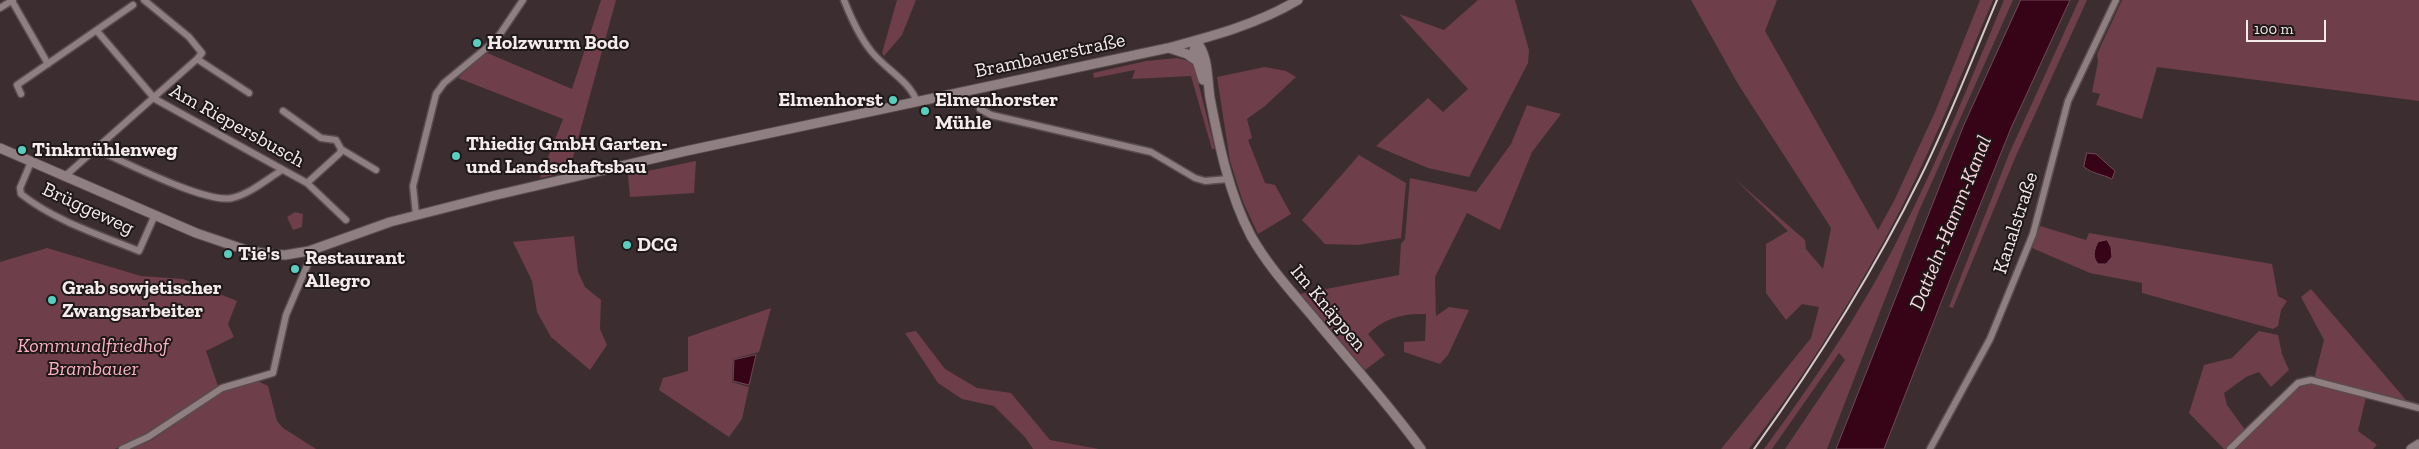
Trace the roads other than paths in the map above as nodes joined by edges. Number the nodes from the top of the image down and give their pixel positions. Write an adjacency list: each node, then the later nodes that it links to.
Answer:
1 (13, 0): 8 (street); 14 (street)
2 (142, 0): 7 (street); 12 (street)
3 (523, 0): 31 (street)
4 (844, 0): 19 (street)
5 (1298, 0): 10 (main road, Brambauerstraße)
6 (2116, 0): 39 (street, Kanalstraße)
7 (130, 2): 9 (street)
8 (0, 8)
9 (98, 31): 14 (street); 17 (street)
10 (1196, 41): 11 (main road, Brambauerstraße); 13 (main road); 18 (main road, Im Knäppen)
11 (1168, 48): 13 (main road); 19 (main road, Brambauerstraße)
12 (197, 59): 15 (street); 17 (street)
13 (1196, 61): 18 (main road)
14 (48, 64): 16 (street)
15 (249, 93)
16 (20, 94)
17 (152, 97): 23 (street); 26 (street, Am Riepersbusch)
18 (1210, 99): 29 (main road, Im Knäppen)
19 (917, 102): 31 (main road, Brambauerstraße)
20 (980, 109): 29 (street)
21 (283, 111): 24 (street, Am Riepersbusch)
22 (0, 148): 25 (main road, Brambauerstraße)
23 (95, 149): 26 (street); 28 (street)
24 (341, 149): 27 (street, Am Riepersbusch); 30 (street, Am Riepersbusch)
25 (31, 162): 28 (main road, Brambauerstraße); 32 (street, Brüggeweg)
26 (282, 170): 30 (street, Am Riepersbusch)
27 (376, 170)
28 (64, 177): 32 (main road, Brambauerstraße)
29 (1228, 179): 38 (main road, Im Knäppen)
30 (307, 182): 33 (street, Am Riepersbusch)
31 (416, 215): 34 (main road, Brambauerstraße)
32 (154, 217): 34 (main road, Brambauerstraße)
33 (346, 220)
34 (310, 254): 37 (street)
35 (2419, 408): 40 (street)
36 (2419, 444): 41 (main road)
37 (122, 449)
38 (1421, 449)
39 (1930, 449)
40 (2230, 449)
41 (2411, 449)

